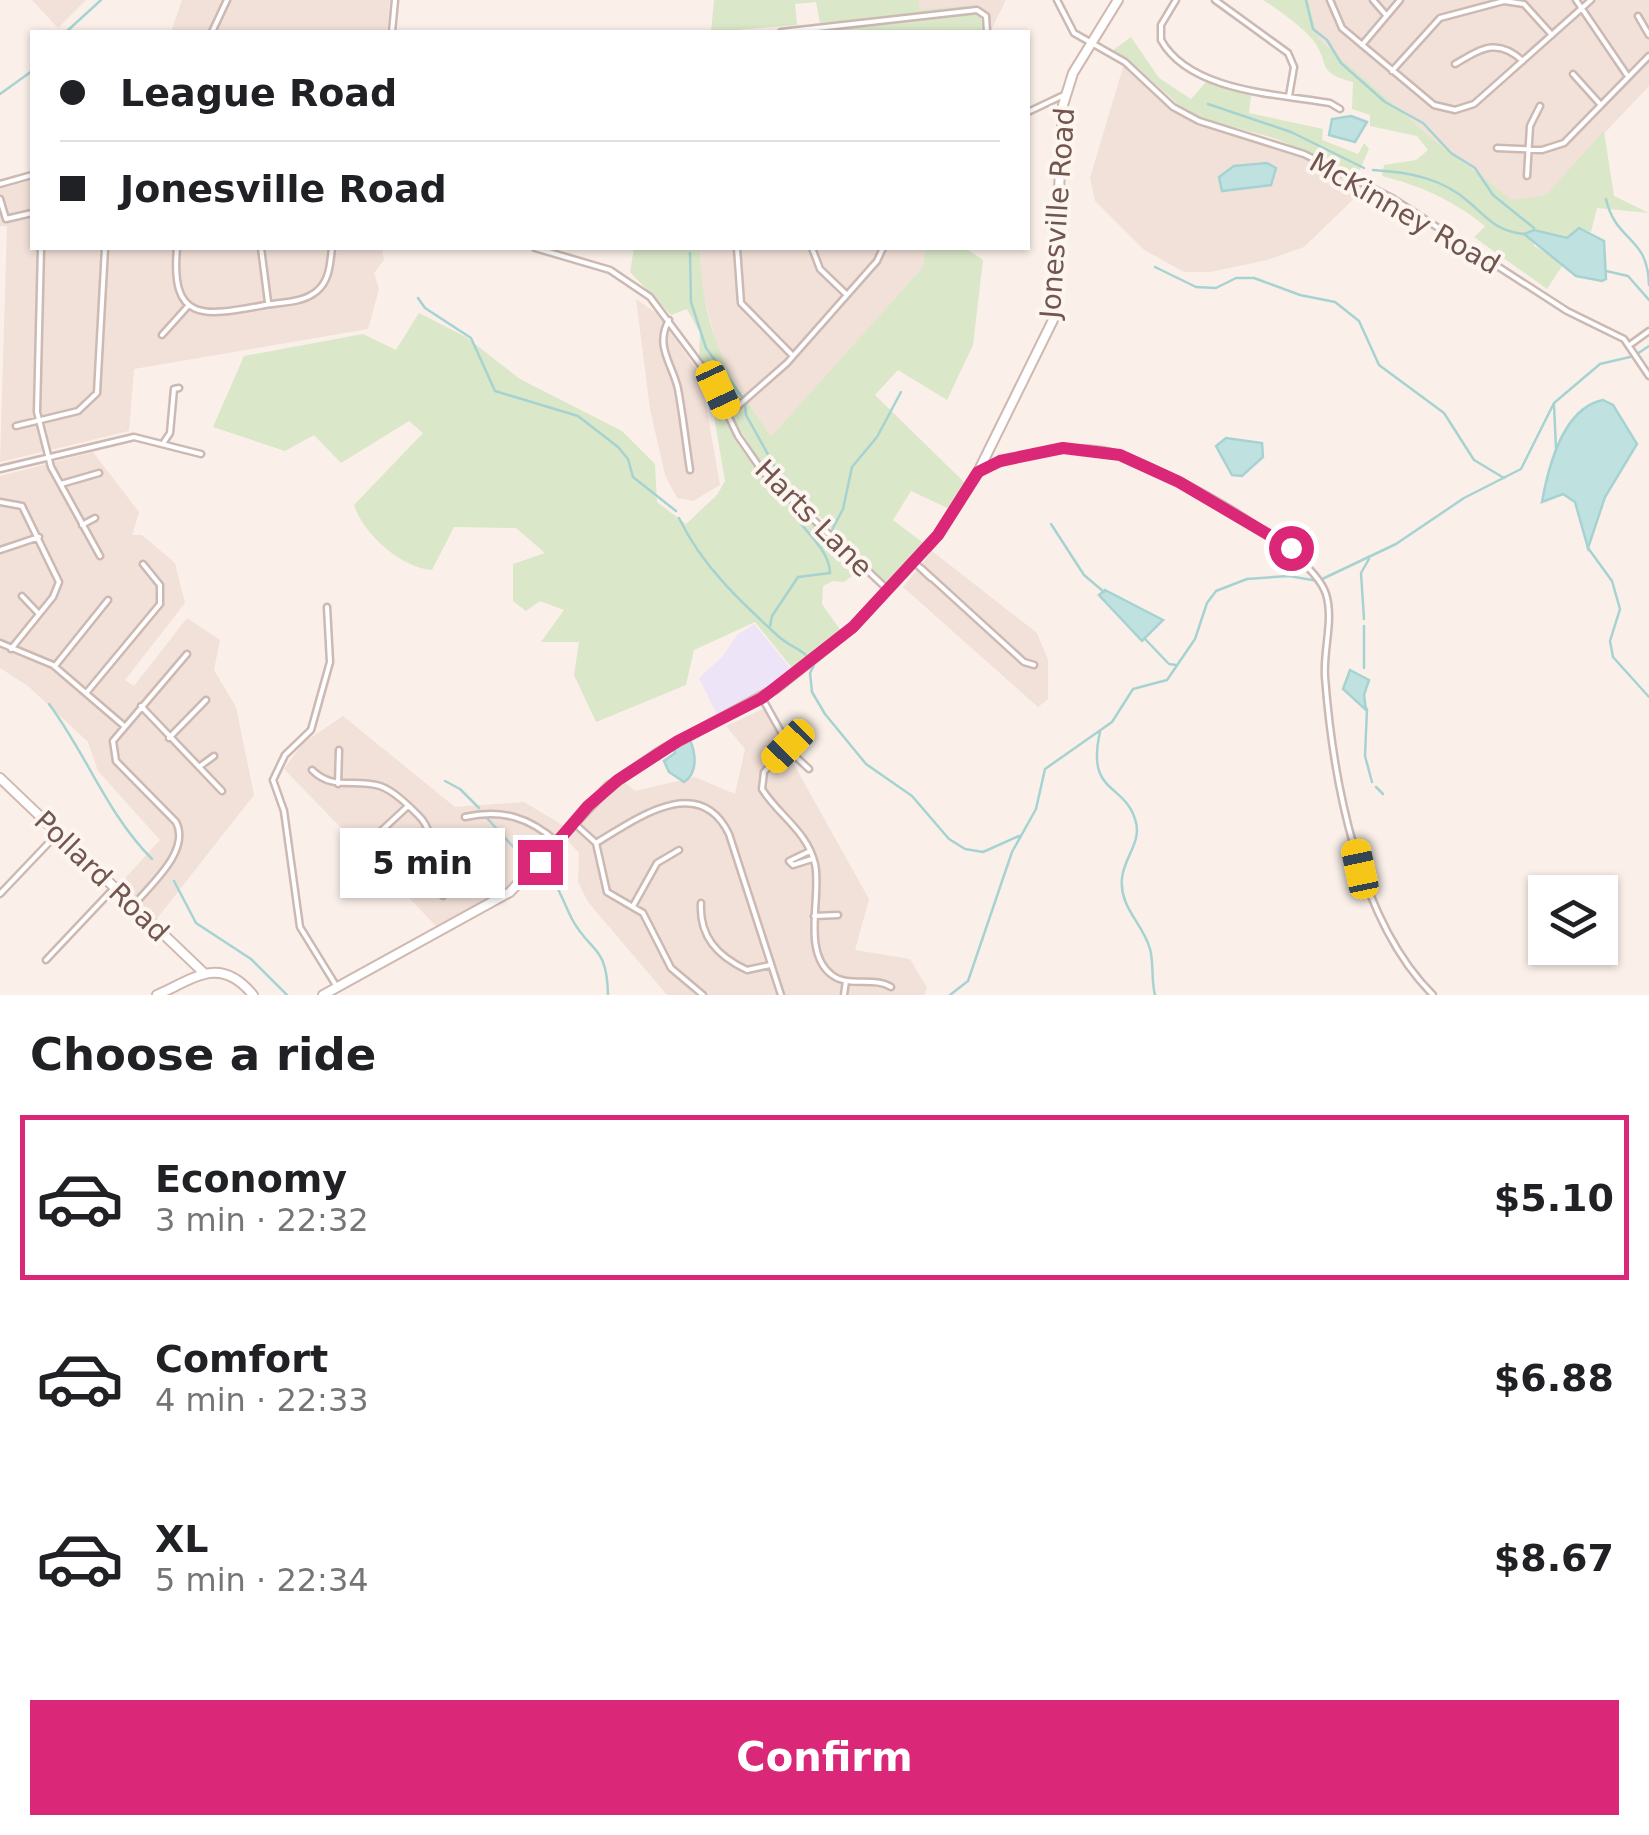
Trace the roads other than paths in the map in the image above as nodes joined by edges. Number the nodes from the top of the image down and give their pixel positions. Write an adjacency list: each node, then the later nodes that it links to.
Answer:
1 (227, 0): 17 (street)
2 (395, 0): 18 (street)
3 (1057, 0): 23 (street, McKinney Road)
4 (1118, 0): 23 (street, Jonesville Road)
5 (1176, 0): 32 (street)
6 (1215, 0): 32 (street)
7 (1330, 0): 24 (street)
8 (1372, 0): 15 (street)
9 (1400, 0): 15 (street)
10 (1473, 0): 13 (street)
11 (1576, 0): 14 (street)
12 (1592, 0): 14 (street)
13 (1475, 8): 21 (street); 28 (street)
14 (1582, 8): 21 (street); 30 (street)
15 (1387, 16): 24 (street)
16 (1638, 16): 22 (street)
17 (213, 30)
18 (392, 30)
19 (799, 30): 20 (street)
20 (987, 30)
21 (1552, 35): 26 (street)
22 (1649, 35)
23 (1091, 44): 31 (street, Jonesville Road); 59 (street, McKinney Road)
24 (1362, 46): 28 (street)
25 (1649, 56): 30 (street)
26 (1523, 61): 27 (street); 28 (street)
27 (1455, 64)
28 (1392, 71)
29 (1573, 74): 33 (street)
30 (1627, 75): 33 (street)
31 (1066, 94): 36 (street); 71 (street, Jonesville Road)
32 (1289, 96): 35 (street)
33 (1600, 104): 38 (street)
34 (1540, 106): 38 (street)
35 (1340, 109)
36 (1030, 111)
37 (1497, 148): 38 (street)
38 (1528, 150): 40 (street)
39 (30, 176): 41 (street)
40 (1527, 176)
41 (0, 184)
42 (0, 200): 43 (street)
43 (30, 213)
44 (42, 250): 64 (street)
45 (105, 250): 64 (street)
46 (177, 250): 55 (street)
47 (261, 250): 54 (street)
48 (332, 250): 54 (street)
49 (542, 250): 56 (street, Harts Lane)
50 (738, 250): 60 (street)
51 (813, 250): 53 (street)
52 (881, 250): 53 (street)
53 (846, 294): 60 (street)
54 (268, 304): 55 (street)
55 (188, 306): 58 (street)
56 (669, 320): 63 (street, Harts Lane); 70 (street)
57 (1649, 331): 59 (street)
58 (162, 335)
59 (1631, 344): 61 (street)
60 (793, 356): 63 (street)
61 (1649, 376)
62 (178, 388): 66 (street)
63 (729, 414): 82 (street, Harts Lane)
64 (39, 420): 65 (street); 68 (street)
65 (16, 426)
66 (164, 442): 67 (street); 68 (street)
67 (201, 454)
68 (47, 458): 69 (street); 73 (street)
69 (0, 469)
70 (690, 470)
71 (978, 472): 81 (street, Jonesville Road); 139 (street)
72 (99, 473): 73 (street)
73 (61, 484): 76 (street)
74 (0, 502): 77 (street)
75 (95, 518): 76 (street)
76 (82, 525): 79 (street)
77 (39, 537): 78 (street); 86 (street)
78 (0, 550)
79 (100, 556)
80 (144, 564): 92 (street)
81 (918, 565): 82 (street, Jonesville Road); 91 (street)
82 (888, 590): 93 (street, Jonesville Road)
83 (22, 596): 86 (street)
84 (108, 600): 90 (street)
85 (328, 607): 131 (street)
86 (39, 614): 88 (street)
87 (0, 643): 88 (street)
88 (12, 649): 90 (street)
89 (187, 654): 95 (street)
90 (55, 666): 92 (street)
91 (1034, 666)
92 (88, 692): 96 (street)
93 (762, 698): 98 (street); 109 (street, Jonesville Road)
94 (206, 700): 97 (street)
95 (141, 706): 96 (street); 97 (street)
96 (124, 726): 123 (street)
97 (169, 738): 101 (street)
98 (788, 746): 102 (street); 116 (street)
99 (339, 750): 105 (street)
100 (214, 756): 101 (street)
101 (199, 767): 106 (street)
102 (809, 769)
103 (312, 770): 105 (street)
104 (0, 778): 111 (street, Pollard Road)
105 (338, 784): 107 (street)
106 (222, 791)
107 (408, 806): 110 (street); 115 (street)
108 (465, 817): 112 (street)
109 (574, 822): 112 (street, Jonesville Road); 113 (street)
110 (380, 832)
111 (58, 833): 118 (street, Pollard Road); 119 (street)
112 (558, 842): 121 (street, Jonesville Road)
113 (596, 843): 124 (street); 128 (street)
114 (679, 850): 124 (street)
115 (434, 851): 120 (street); 121 (street)
116 (810, 852): 117 (street); 117 (street)
117 (813, 859): 126 (street)
118 (114, 888): 123 (street, Pollard Road); 127 (street)
119 (0, 894)
120 (443, 896)
121 (502, 898): 131 (street, Jonesville Road)
122 (701, 903): 128 (street)
123 (133, 906): 129 (street, Pollard Road)
124 (634, 906): 136 (street)
125 (838, 915): 126 (street)
126 (814, 916): 130 (street)
127 (46, 960)
128 (770, 964): 137 (street)
129 (205, 974): 133 (street); 134 (street)
130 (846, 981): 132 (street); 138 (street)
131 (337, 987): 135 (street, Jonesville Road)
132 (891, 987)
133 (156, 995)
134 (253, 995)
135 (323, 995)
136 (703, 995)
137 (781, 995)
138 (845, 995)
139 (1433, 995)

